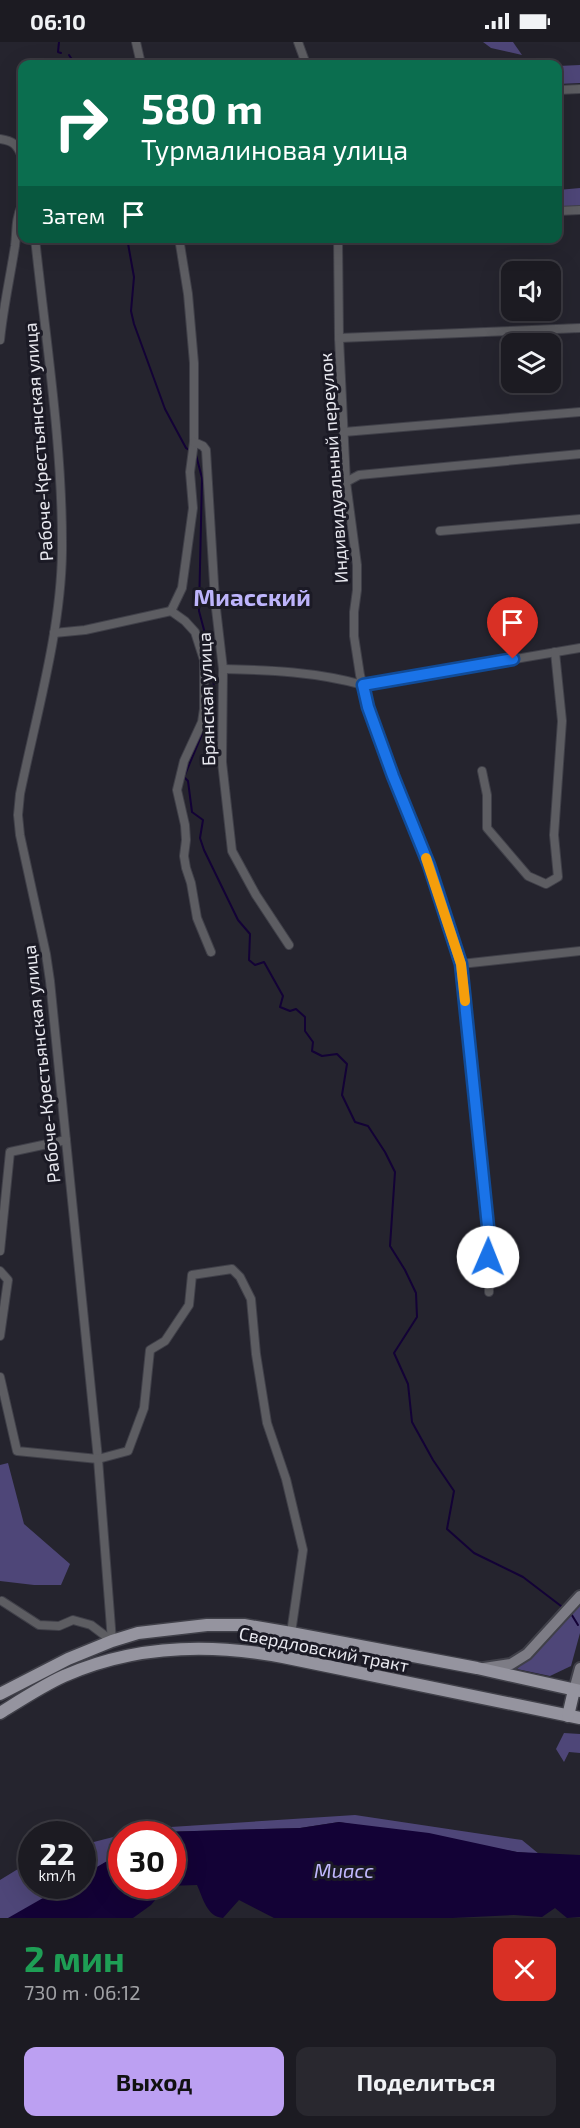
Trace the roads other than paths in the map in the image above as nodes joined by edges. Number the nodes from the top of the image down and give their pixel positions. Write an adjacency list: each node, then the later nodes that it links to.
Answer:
1 (136, 42): 3 (street)
2 (298, 42): 4 (street)
3 (140, 60)
4 (305, 60)
5 (580, 89): 6 (street)
6 (562, 90)
7 (0, 139): 8 (street)
8 (18, 145)
9 (580, 210): 10 (street)
10 (562, 211)
11 (18, 215): 17 (street, Рабоче-Крестьянская улица)
12 (36, 243): 26 (street, Рабоче-Крестьянская улица)
13 (180, 243): 20 (street, Брянская улица)
14 (338, 243): 16 (street, Индивидуальный переулок)
15 (580, 328): 16 (street)
16 (339, 338): 19 (street, Индивидуальный переулок)
17 (0, 340)
18 (580, 412): 19 (street)
19 (344, 432): 22 (street, Индивидуальный переулок)
20 (194, 442): 25 (street, Брянская улица); 29 (street, Брянская улица)
21 (580, 454): 22 (street)
22 (346, 482): 30 (street, Индивидуальный переулок)
23 (580, 519): 24 (street)
24 (440, 531)
25 (171, 611): 26 (street); 34 (street, Брянская улица)
26 (54, 633): 36 (street, Рабоче-Крестьянская улица)
27 (580, 648): 28 (street)
28 (555, 652): 30 (street); 31 (street)
29 (222, 669): 30 (street); 32 (street, Брянская улица)
30 (363, 685): 35 (street, Индивидуальный переулок)
31 (482, 771)
32 (289, 945)
33 (580, 951): 35 (street)
34 (211, 952)
35 (461, 964): 39 (street, Индивидуальный переулок)
36 (66, 1140): 37 (street); 42 (street, Рабоче-Крестьянская улица)
37 (0, 1251)
38 (0, 1271): 40 (street)
39 (489, 1292)
40 (0, 1336)
41 (0, 1377): 42 (street)
42 (98, 1459): 45 (street); 46 (street, Рабоче-Крестьянская улица)
43 (580, 1596): 47 (main road)
44 (2, 1601): 46 (street)
45 (291, 1633): 46 (main road, Свердловский тракт); 47 (main road, Свердловский тракт)
46 (112, 1641): 50 (main road, Свердловский тракт)
47 (477, 1668): 49 (main road, Свердловский тракт)
48 (580, 1668): 49 (main road)
49 (577, 1690): 52 (main road)
50 (0, 1695)
51 (0, 1713): 52 (main road, Свердловский тракт)
52 (574, 1717)

